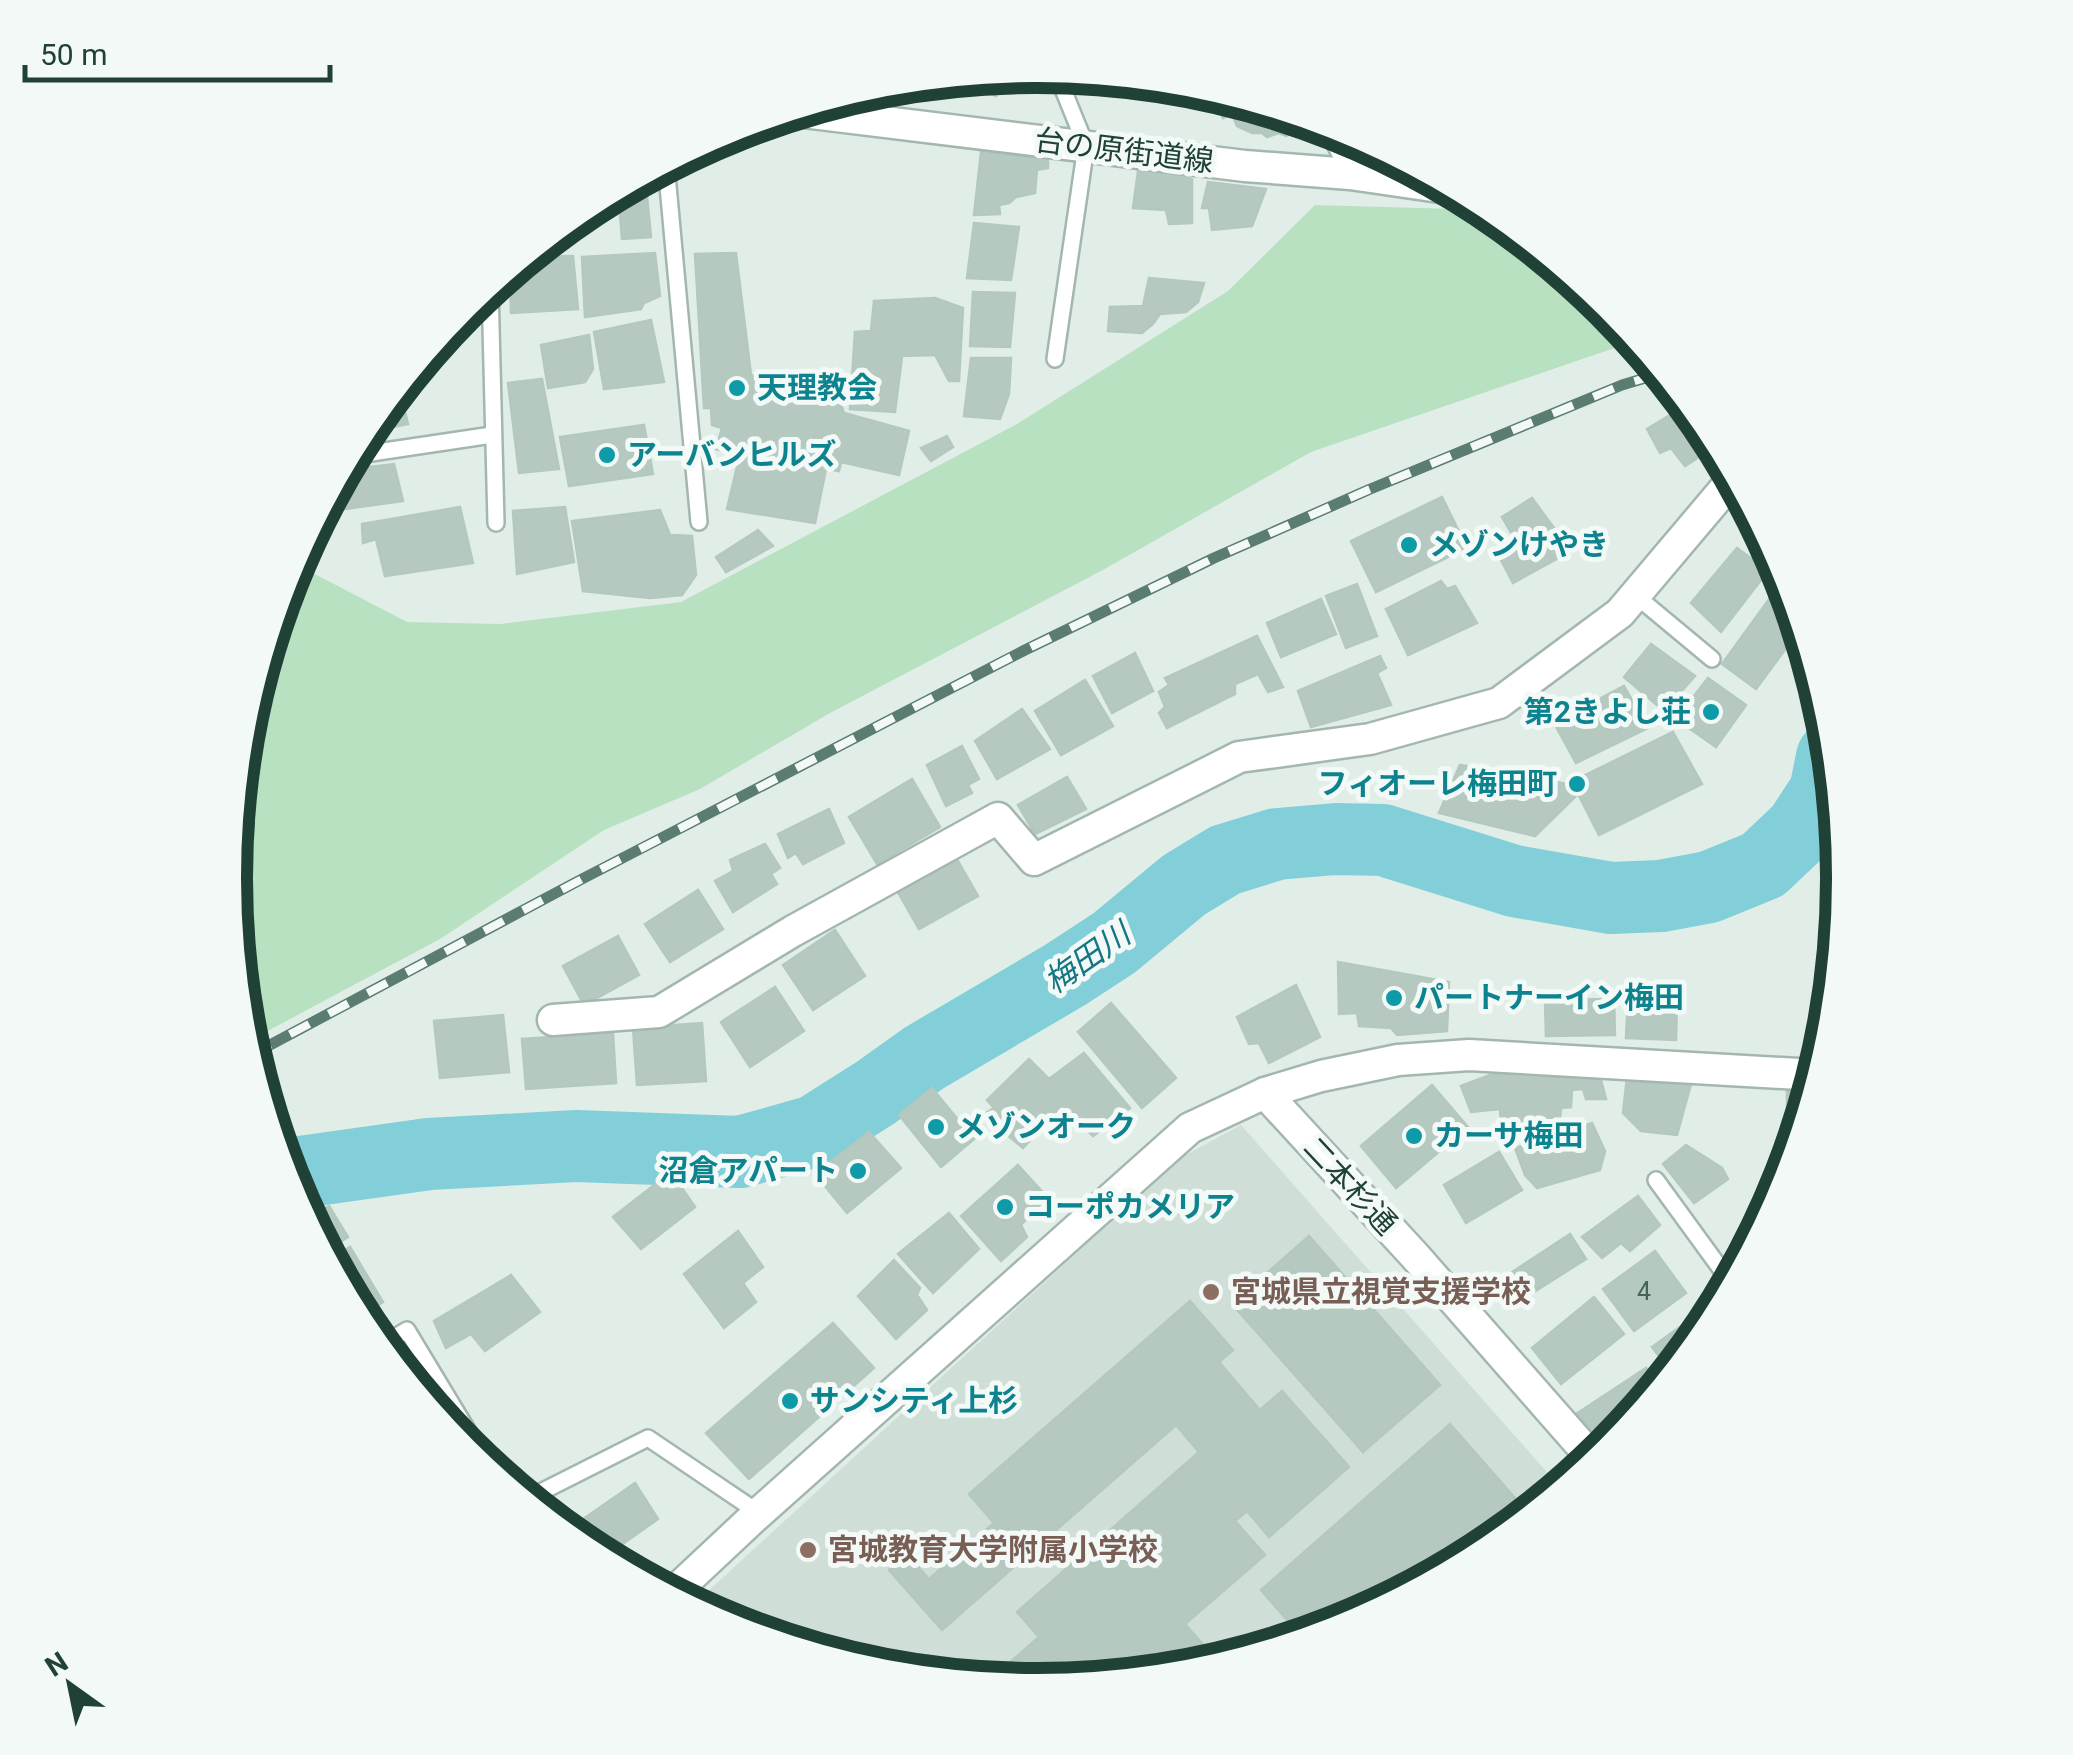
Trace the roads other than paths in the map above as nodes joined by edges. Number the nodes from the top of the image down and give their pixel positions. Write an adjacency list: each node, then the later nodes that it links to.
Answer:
1 (1063, 89): 3 (lane)
2 (829, 115): 3 (street, 台の原街道線)
3 (1086, 146): 5 (street, 台の原街道線); 9 (lane)
4 (1336, 147): 5 (lane)
5 (1350, 174): 7 (street, 台の原街道線)
6 (667, 179): 13 (lane)
7 (1413, 183)
8 (490, 308): 10 (lane)
9 (1055, 359)
10 (492, 435): 11 (lane); 14 (lane)
11 (371, 453)
12 (1724, 489): 15 (street)
13 (699, 522)
14 (496, 523)
15 (1636, 595): 16 (lane); 17 (street)
16 (1712, 660)
17 (554, 1020)
18 (1802, 1074): 19 (street)
19 (1264, 1093): 24 (street, 二本杉通); 26 (street)
20 (1656, 1180): 21 (lane)
21 (1722, 1271)
22 (395, 1337): 23 (lane)
23 (459, 1415)
24 (1583, 1447)
25 (541, 1492): 26 (lane)
26 (759, 1512): 27 (street)
27 (683, 1584)

